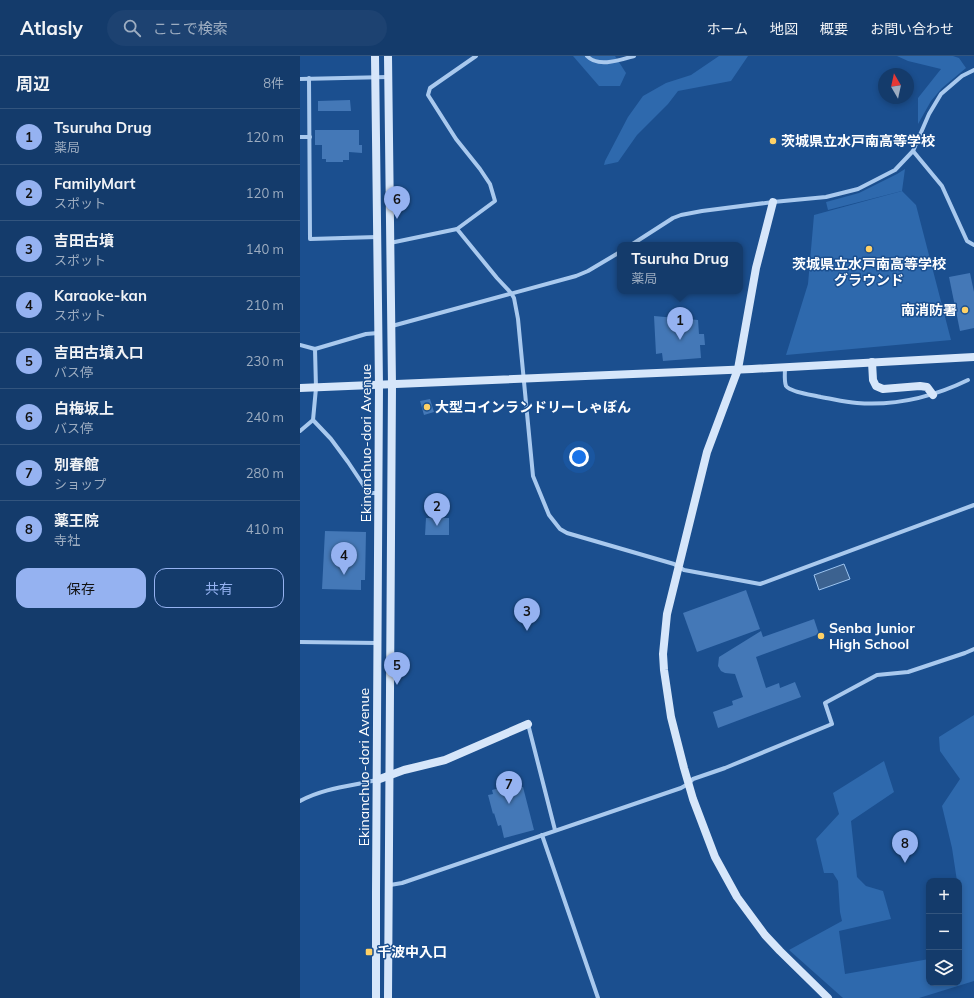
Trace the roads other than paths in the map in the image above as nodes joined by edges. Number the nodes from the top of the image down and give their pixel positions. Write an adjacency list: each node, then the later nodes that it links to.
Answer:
1 (375, 56): 10 (street, Ekinanchuo-dori Avenue)
2 (388, 56): 7 (street, Ekinanchuo-dori Avenue)
3 (476, 56): 15 (street)
4 (587, 56): 5 (street)
5 (634, 56)
6 (974, 70): 13 (street)
7 (388, 77): 10 (street); 18 (street, Ekinanchuo-dori Avenue)
8 (300, 78): 9 (street)
9 (309, 78): 10 (street); 12 (street)
10 (375, 78): 16 (street, Ekinanchuo-dori Avenue)
11 (300, 137): 12 (street)
12 (310, 137): 16 (street)
13 (913, 151): 14 (street); 19 (street)
14 (773, 202): 17 (street); 29 (street)
15 (457, 229): 18 (street); 21 (street)
16 (377, 237): 23 (street, Ekinanchuo-dori Avenue)
17 (636, 242)
18 (390, 243): 22 (street, Ekinanchuo-dori Avenue)
19 (974, 246)
20 (617, 254): 21 (street)
21 (511, 294): 22 (street); 30 (street)
22 (391, 326): 32 (street, Ekinanchuo-dori Avenue)
23 (378, 333): 25 (street); 33 (street, Ekinanchuo-dori Avenue)
24 (300, 345): 25 (street)
25 (315, 349): 35 (street)
26 (974, 357): 27 (street)
27 (872, 362): 28 (street); 36 (street)
28 (785, 367): 29 (street); 36 (street)
29 (738, 369): 30 (street); 41 (street)
30 (523, 378): 32 (street); 41 (street)
31 (968, 380): 36 (street)
32 (392, 385): 33 (street); 46 (street, Ekinanchuo-dori Avenue)
33 (379, 386): 35 (street); 39 (street, Ekinanchuo-dori Avenue)
34 (300, 388): 35 (street)
35 (316, 388): 37 (street)
36 (933, 395)
37 (313, 420): 38 (street); 39 (street)
38 (300, 430)
39 (379, 493): 43 (street, Ekinanchuo-dori Avenue)
40 (974, 504): 41 (street)
41 (678, 567): 48 (street)
42 (300, 642): 43 (street)
43 (378, 643): 47 (street, Ekinanchuo-dori Avenue)
44 (974, 649): 48 (street)
45 (528, 724): 46 (street); 50 (street)
46 (390, 774): 47 (street); 52 (street, Ekinanchuo-dori Avenue)
47 (377, 780): 49 (street); 53 (street, Ekinanchuo-dori Avenue)
48 (688, 784): 50 (street); 56 (street)
49 (300, 801)
50 (555, 830): 51 (street)
51 (542, 835): 52 (street); 55 (street)
52 (390, 885): 54 (street, Ekinanchuo-dori Avenue)
53 (376, 998)
54 (388, 998)
55 (598, 998)
56 (828, 998)

